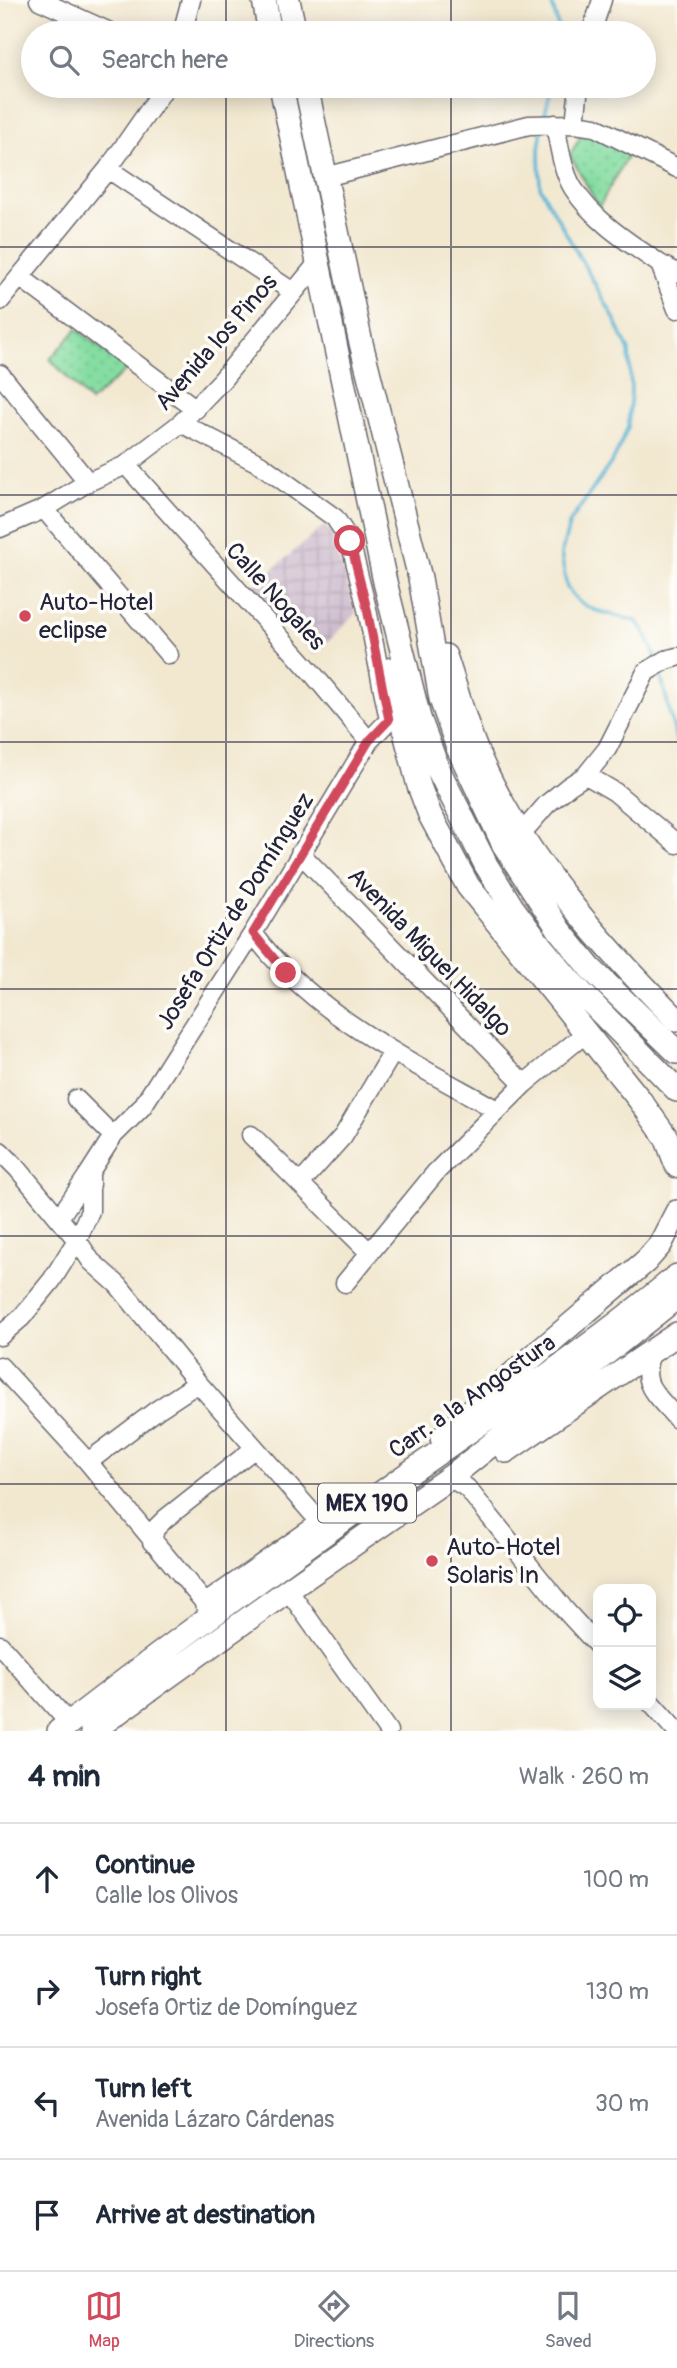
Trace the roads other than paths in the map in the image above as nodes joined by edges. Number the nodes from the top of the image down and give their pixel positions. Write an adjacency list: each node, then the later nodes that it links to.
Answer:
1 (39, 0): 6 (street)
2 (191, 0): 7 (street)
3 (264, 0): 8 (main road)
4 (288, 0): 9 (main road)
5 (602, 0): 10 (street)
6 (86, 21)
7 (185, 21)
8 (268, 21)
9 (292, 21)
10 (595, 21)
11 (158, 98): 18 (street)
12 (283, 98): 20 (main road)
13 (309, 98): 19 (main road)
14 (578, 98): 15 (street)
15 (575, 124): 16 (street); 17 (street)
16 (543, 125): 19 (street); 21 (street)
17 (677, 168)
18 (108, 169): 23 (street); 24 (street)
19 (325, 177): 34 (main road)
20 (317, 264): 24 (street, Avenida los Pinos); 35 (main road)
21 (660, 264): 22 (street); 26 (street)
22 (677, 272)
23 (20, 277): 25 (street); 28 (street)
24 (293, 292): 28 (street, Avenida los Pinos)
25 (0, 301)
26 (677, 309)
27 (0, 374): 31 (street)
28 (196, 409): 29 (street, Avenida los Pinos)
29 (181, 423): 30 (street, Avenida los Pinos); 38 (street)
30 (125, 465): 31 (street, Avenida los Pinos); 39 (street, Calle Nogales)
31 (88, 482): 32 (street, Avenida los Pinos)
32 (44, 509): 33 (street, Avenida los Pinos); 36 (street)
33 (0, 528)
34 (420, 578): 41 (main road); 48 (main road)
35 (385, 582): 38 (main road); 50 (main road)
36 (169, 655)
37 (677, 657): 40 (street)
38 (395, 717): 39 (street); 46 (main road)
39 (369, 741): 43 (street, Josefa Ortiz de Domínguez)
40 (586, 775): 41 (street); 42 (street)
41 (521, 834): 45 (main road)
42 (677, 844)
43 (300, 853): 44 (street, Josefa Ortiz de Domínguez); 49 (street, Avenida Miguel Hidalgo)
44 (253, 933): 47 (street); 54 (street, Josefa Ortiz de Domínguez)
45 (677, 1020)
46 (586, 1033): 49 (street); 56 (main road)
47 (393, 1052): 52 (street); 58 (street)
48 (677, 1052)
49 (524, 1084): 52 (street)
50 (677, 1090)
51 (76, 1099): 54 (street)
52 (497, 1110): 62 (street)
53 (251, 1135): 58 (street)
54 (113, 1136): 57 (street, Josefa Ortiz de Domínguez)
55 (0, 1151): 60 (street)
56 (677, 1166)
57 (90, 1172): 60 (street, Josefa Ortiz de Domínguez); 61 (street)
58 (300, 1184): 62 (street)
59 (677, 1212): 77 (main road)
60 (59, 1218): 61 (street)
61 (77, 1240): 67 (street); 71 (street)
62 (369, 1252): 64 (street)
63 (677, 1276): 77 (main road, Carr. a la Angostura / MEX 190)
64 (345, 1283)
65 (677, 1297): 76 (main road, Carr. a la Angostura / MEX 190)
66 (677, 1334): 68 (main road)
67 (0, 1336)
68 (651, 1352): 70 (main road); 72 (street)
69 (0, 1366): 75 (street)
70 (616, 1376): 72 (street); 76 (main road)
71 (198, 1383): 74 (street); 75 (street)
72 (647, 1383): 73 (street)
73 (677, 1419)
74 (256, 1448): 78 (street); 79 (street)
75 (88, 1462): 79 (street)
76 (451, 1476): 80 (main road, Carr. a la Angostura / MEX 190); 82 (street)
77 (400, 1480): 78 (main road, Carr. a la Angostura / MEX 190)
78 (323, 1527): 81 (main road, Carr. a la Angostura / MEX 190)
79 (152, 1542): 81 (street)
80 (288, 1590): 86 (main road, Carr. a la Angostura / MEX 190); 87 (street)
81 (208, 1608): 85 (main road, Carr. a la Angostura / MEX 190)
82 (593, 1641)
83 (0, 1645): 85 (street)
84 (656, 1709): 88 (street)
85 (64, 1727)
86 (92, 1731)
87 (388, 1731)
88 (676, 1731)

